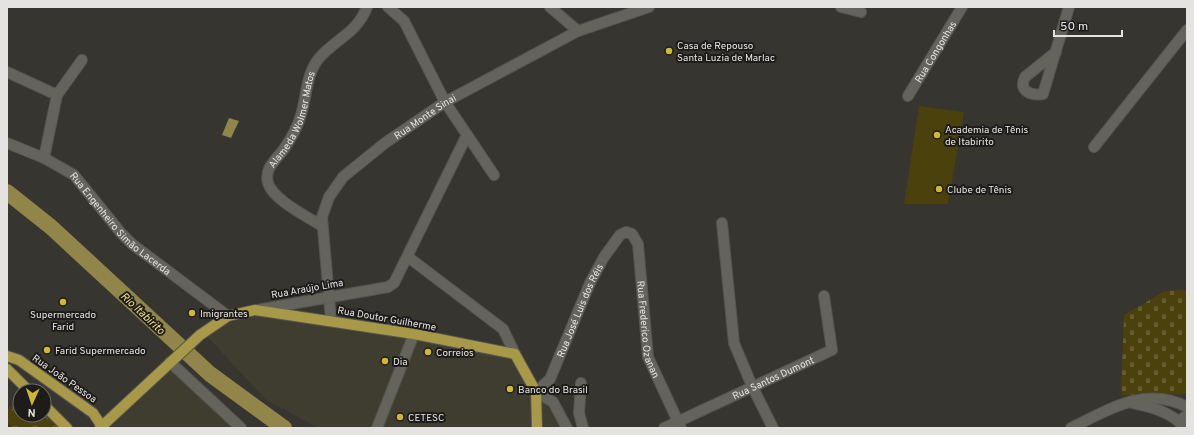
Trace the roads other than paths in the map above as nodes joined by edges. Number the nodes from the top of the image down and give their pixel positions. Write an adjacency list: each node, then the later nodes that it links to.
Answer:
1 (368, 7): 23 (street, Alameda Wolmer Matos)
2 (388, 7): 16 (street)
3 (550, 7): 10 (street)
4 (649, 7): 10 (street, Rua Monte Sinai)
5 (840, 7): 8 (street)
6 (962, 7): 15 (street, Rua Congonhas)
7 (1069, 7): 11 (street)
8 (861, 12)
9 (1187, 30): 19 (street)
10 (578, 31): 16 (street, Rua Monte Sinai)
11 (1056, 52)
12 (82, 60): 14 (street)
13 (7, 72): 14 (street)
14 (57, 95): 20 (street)
15 (908, 96)
16 (445, 102): 17 (street); 23 (street, Rua Monte Sinai)
17 (467, 135): 21 (street); 25 (street, Rua Araújo Lima)
18 (7, 143): 20 (street, Rua Engenheiro Simão Lacerda)
19 (1094, 147)
20 (44, 158): 29 (street, Rua Engenheiro Simão Lacerda)
21 (494, 175)
22 (722, 222): 38 (street)
23 (322, 226): 26 (street, Rua Monte Sinai)
24 (626, 232): 39 (street, Rua José Luis dos Réis); 44 (street, Rua Frederico Ozanan)
25 (408, 256): 26 (street, Rua Araújo Lima); 32 (street)
26 (328, 296): 28 (street, Rua Araújo Lima); 30 (street, Rua Monte Sinai)
27 (824, 296): 38 (street, Rua Santos Dumont)
28 (255, 310): 29 (main road, Rua Araújo Lima); 30 (main road, Rua Doutor Guilherme)
29 (228, 316): 34 (main road, Rua Araújo Lima)
30 (331, 320): 31 (main road, Rua Doutor Guilherme)
31 (414, 334): 32 (main road, Rua Doutor Guilherme); 48 (street)
32 (515, 354): 39 (main road)
33 (7, 356): 46 (main road, Rua João Pessoa)
34 (172, 360): 46 (main road, Rua Araújo Lima); 47 (street)
35 (7, 369): 36 (main road)
36 (22, 383)
37 (581, 383): 51 (street)
38 (752, 386): 44 (street, Rua Santos Dumont); 53 (street)
39 (536, 392): 49 (main road); 50 (street)
40 (1126, 402): 41 (street); 43 (street); 54 (street)
41 (1187, 407)
42 (52, 413): 45 (main road)
43 (1184, 421)
44 (679, 424): 52 (street, Rua Santos Dumont)
45 (67, 428)
46 (101, 428)
47 (241, 428)
48 (377, 428)
49 (537, 428)
50 (567, 428)
51 (583, 428)
52 (664, 428)
53 (773, 428)
54 (1071, 428)

